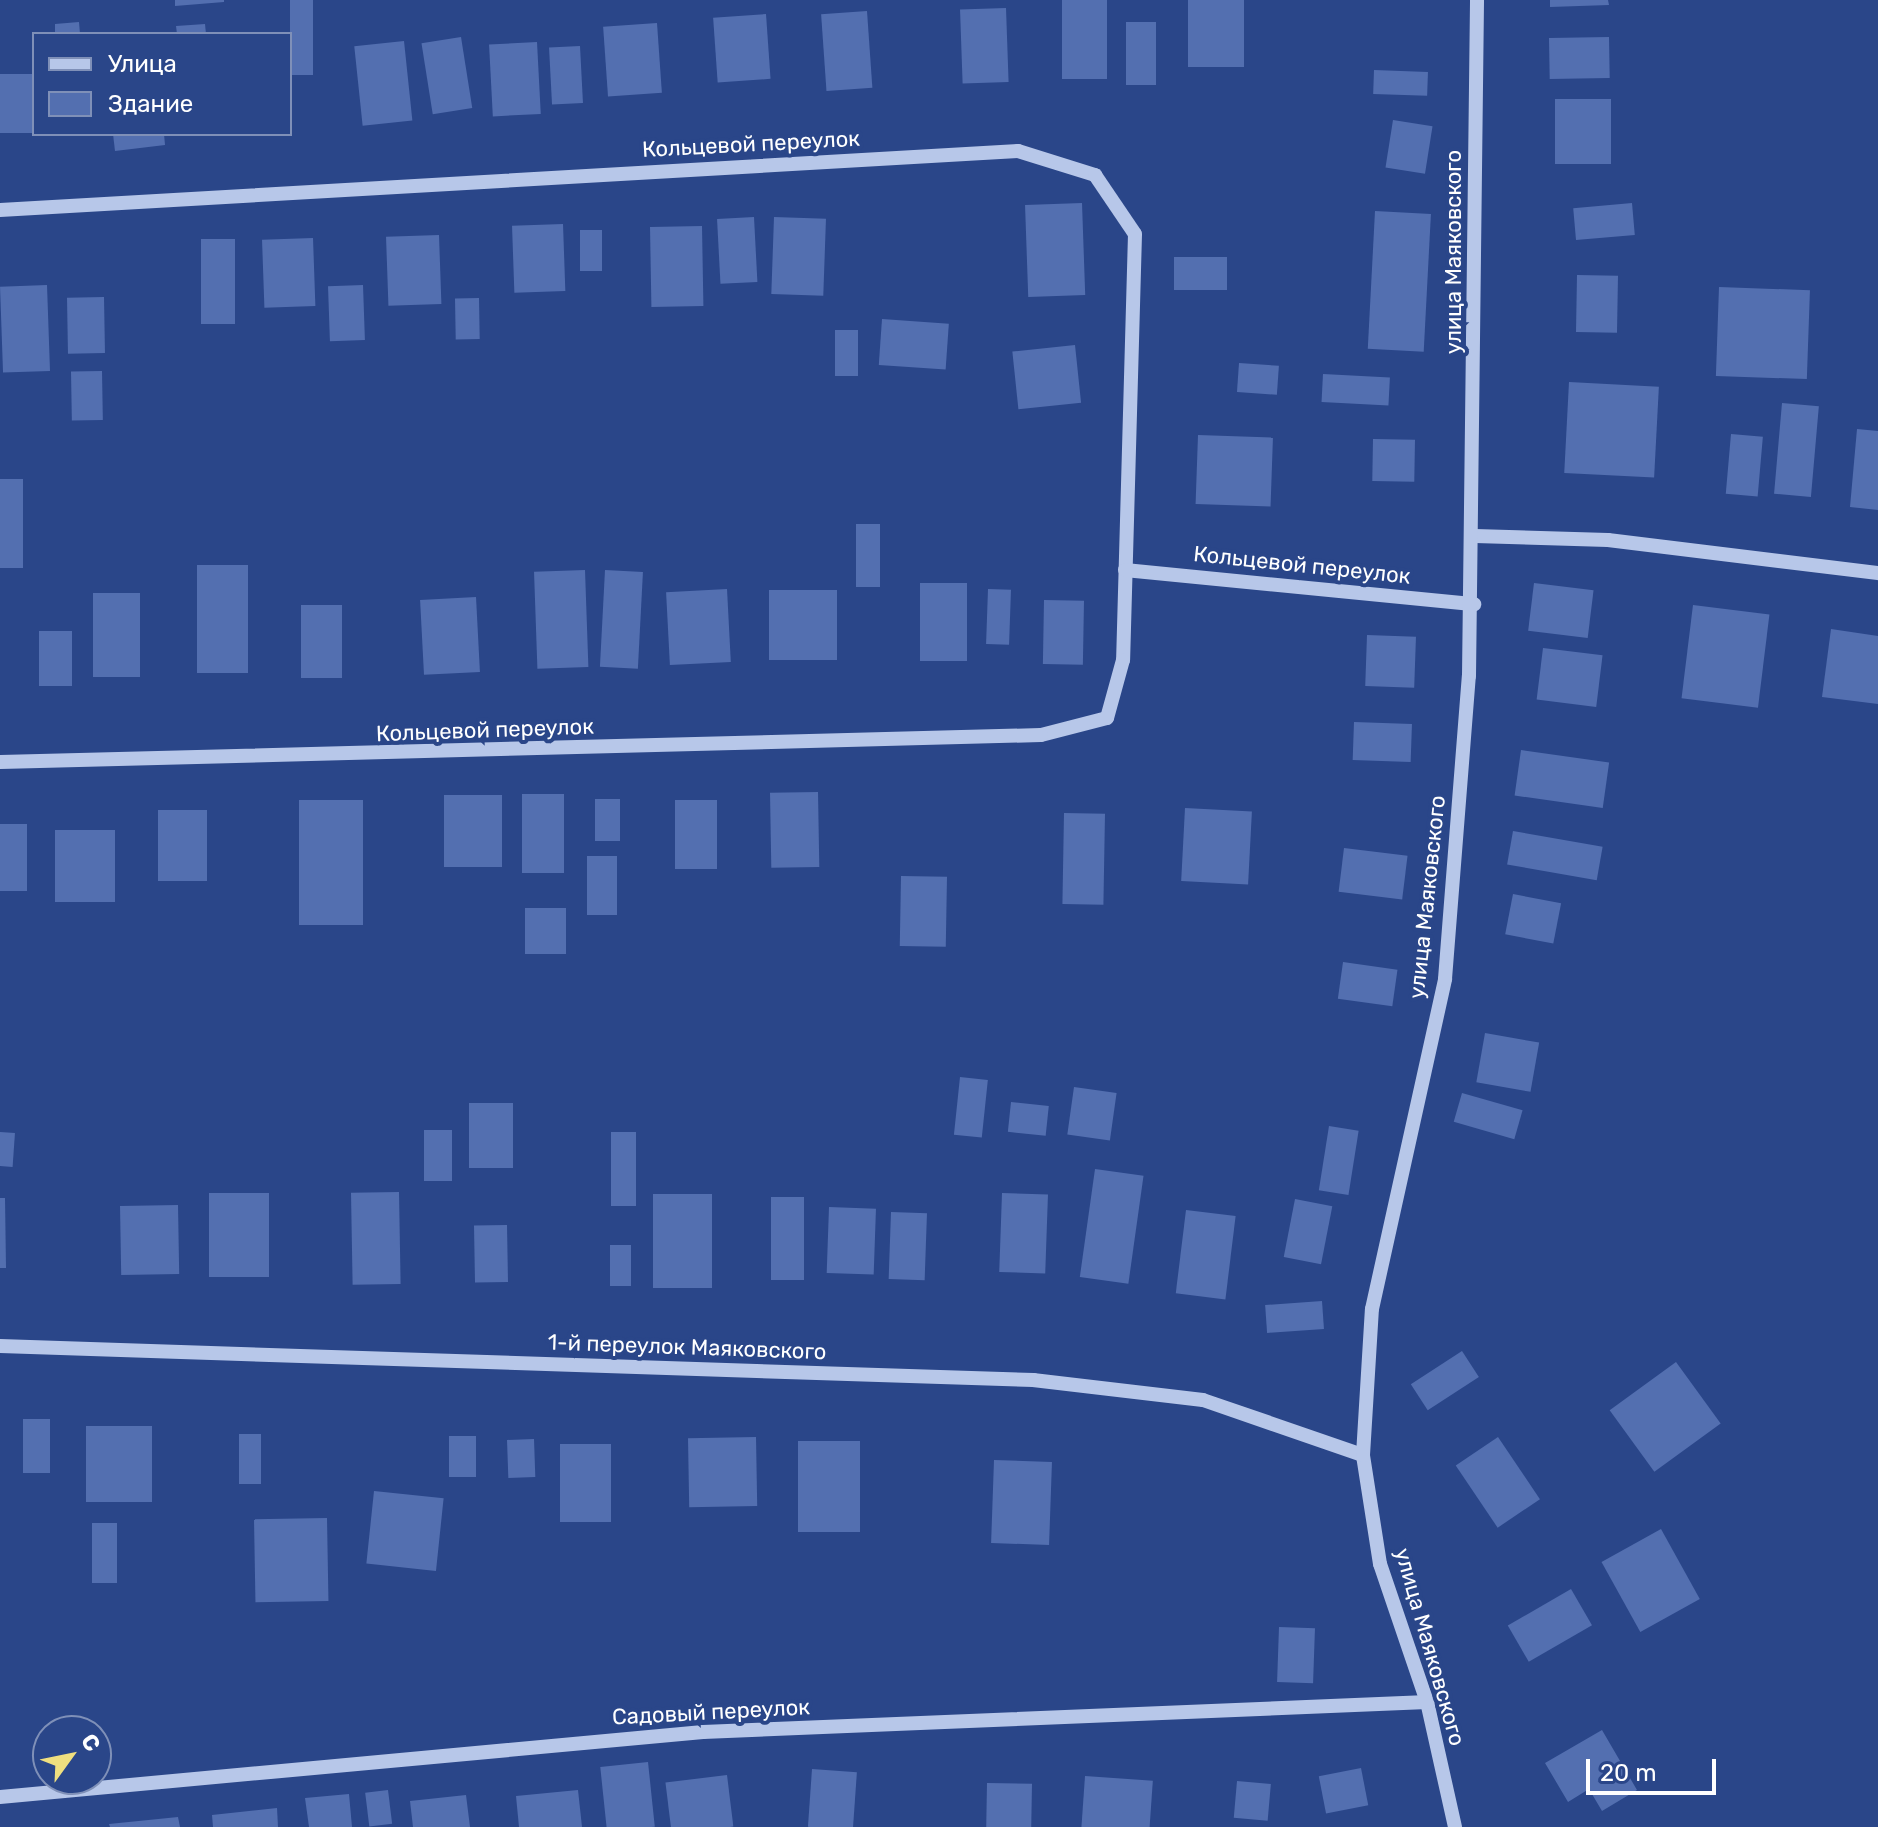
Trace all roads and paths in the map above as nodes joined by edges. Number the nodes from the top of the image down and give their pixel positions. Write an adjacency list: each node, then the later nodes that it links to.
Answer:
1 (1477, 0): 3 (street, улица Маяковского)
2 (0, 210): 4 (street, Кольцевой переулок)
3 (1475, 536): 5 (street); 6 (street, улица Маяковского)
4 (1125, 570): 6 (street, Кольцевой переулок); 7 (street, Кольцевой переулок)
5 (1878, 573)
6 (1474, 604): 9 (street, улица Маяковского)
7 (0, 762)
8 (0, 1346): 9 (street, 1-й переулок Маяковского)
9 (1363, 1455): 10 (street, улица Маяковского)
10 (1427, 1702): 11 (street, Садовый переулок); 12 (street, улица Маяковского)
11 (0, 1797)
12 (1455, 1827)

